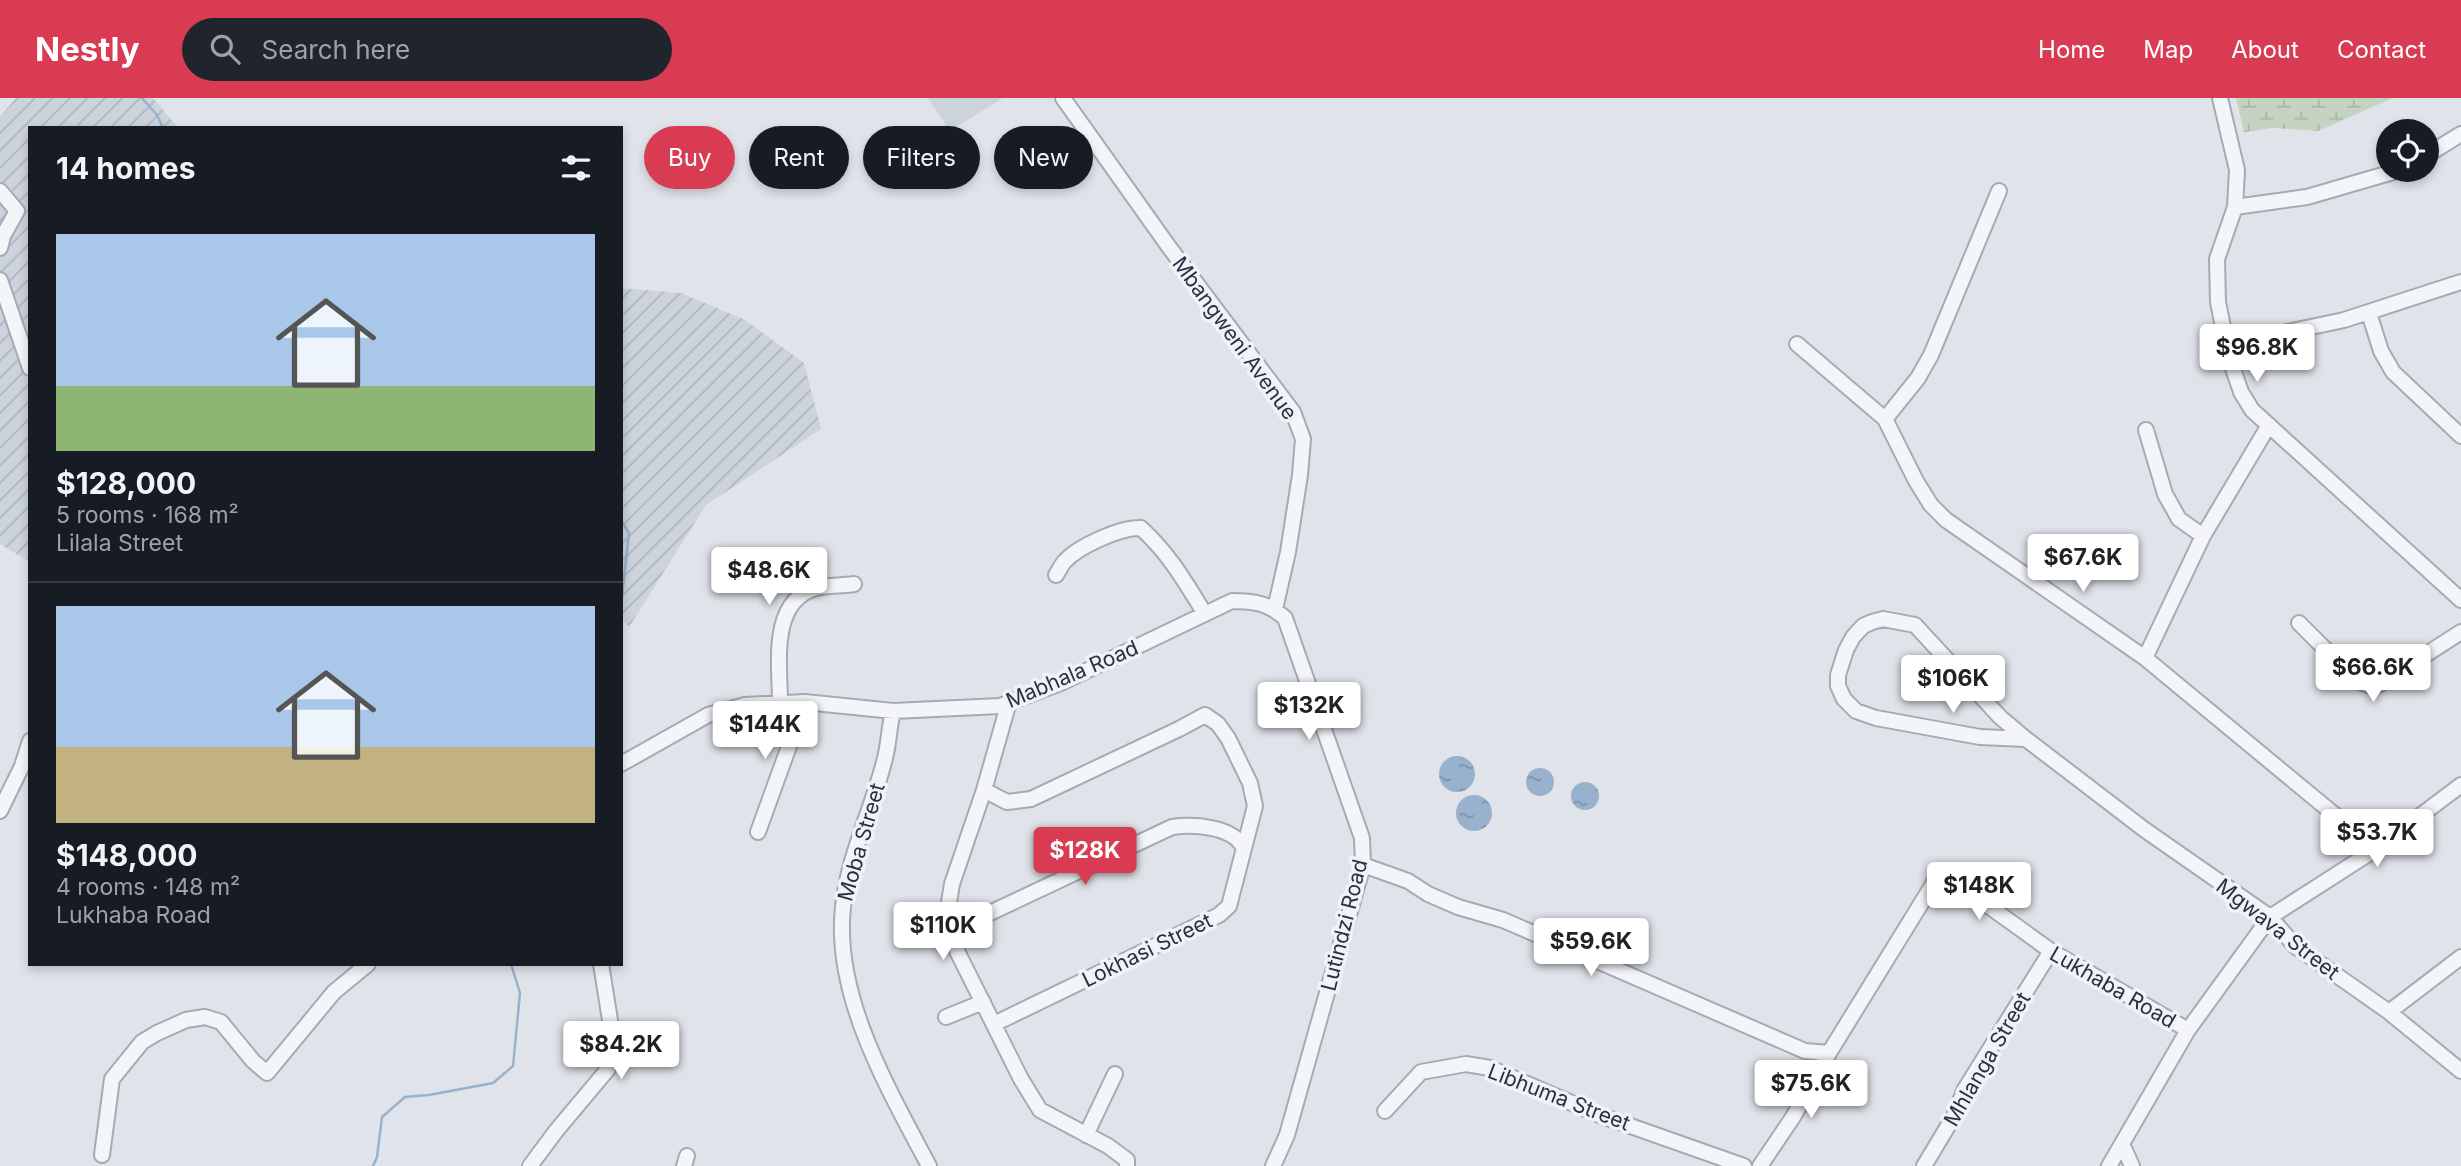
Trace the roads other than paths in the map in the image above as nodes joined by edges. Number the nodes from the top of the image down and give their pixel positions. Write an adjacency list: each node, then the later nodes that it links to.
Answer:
1 (1063, 98): 24 (street, Mbangweni Avenue)
2 (2220, 98): 8 (street)
3 (2461, 134): 4 (street)
4 (2439, 148)
5 (2376, 177): 8 (street)
6 (0, 191): 9 (street)
7 (1998, 191): 16 (street)
8 (2235, 207): 14 (street)
9 (0, 248)
10 (0, 280): 15 (street)
11 (2461, 282): 12 (street)
12 (2369, 313): 14 (street); 19 (street)
13 (1797, 344): 16 (street)
14 (2227, 345): 17 (street)
15 (28, 362)
16 (1885, 419): 28 (street)
17 (2269, 425): 20 (street); 23 (street)
18 (2146, 429): 20 (street)
19 (2461, 436)
20 (2203, 536): 28 (street)
21 (1056, 575): 25 (street)
22 (854, 584): 31 (street)
23 (2461, 600)
24 (1275, 609): 25 (street, Mabhala Road); 42 (street, Lutindzi Road)
25 (1205, 614): 30 (street, Mabhala Road)
26 (2299, 623): 27 (street)
27 (2461, 632)
28 (2145, 658): 41 (street)
29 (805, 702): 31 (street, Mabhala Road); 32 (street, Mabhala Road); 39 (street)
30 (1009, 702): 32 (street, Mabhala Road); 37 (street)
31 (780, 704): 35 (street, Mabhala Road)
32 (892, 711): 62 (street, Moba Street)
33 (2026, 739): 33 (street, Mgwava Street); 44 (street, Mgwava Street)
34 (28, 747): 38 (street)
35 (623, 763)
36 (2461, 785): 41 (street)
37 (984, 790): 40 (street, Lokhasi Street); 43 (street)
38 (0, 811)
39 (758, 832)
40 (1243, 847): 43 (street); 52 (street, Lokhasi Street)
41 (2376, 849): 44 (street)
42 (1363, 865): 54 (street); 64 (street, Lutindzi Road)
43 (947, 914): 49 (street)
44 (2270, 917): 50 (street, Mgwava Street); 53 (street)
45 (2051, 951): 53 (street, Lukhaba Road); 54 (street, Lukhaba Road); 67 (street, Mhlanga Street)
46 (2461, 957): 50 (street)
47 (366, 966): 60 (street)
48 (601, 966): 61 (street)
49 (983, 1002): 51 (street); 52 (street)
50 (2389, 1012): 55 (street, Mgwava Street)
51 (946, 1017)
52 (994, 1024): 58 (street)
53 (2188, 1030): 59 (street)
54 (1829, 1053): 66 (street, Lukhaba Road)
55 (2461, 1071)
56 (1115, 1074): 58 (street)
57 (1385, 1111): 65 (street, Libhuma Street)
58 (1086, 1135): 63 (street)
59 (2122, 1144): 68 (street); 69 (street)
60 (102, 1155)
61 (530, 1166)
62 (929, 1166)
63 (1128, 1166)
64 (1273, 1166)
65 (1744, 1166)
66 (1760, 1166)
67 (1924, 1166)
68 (2109, 1166)
69 (2132, 1166)

